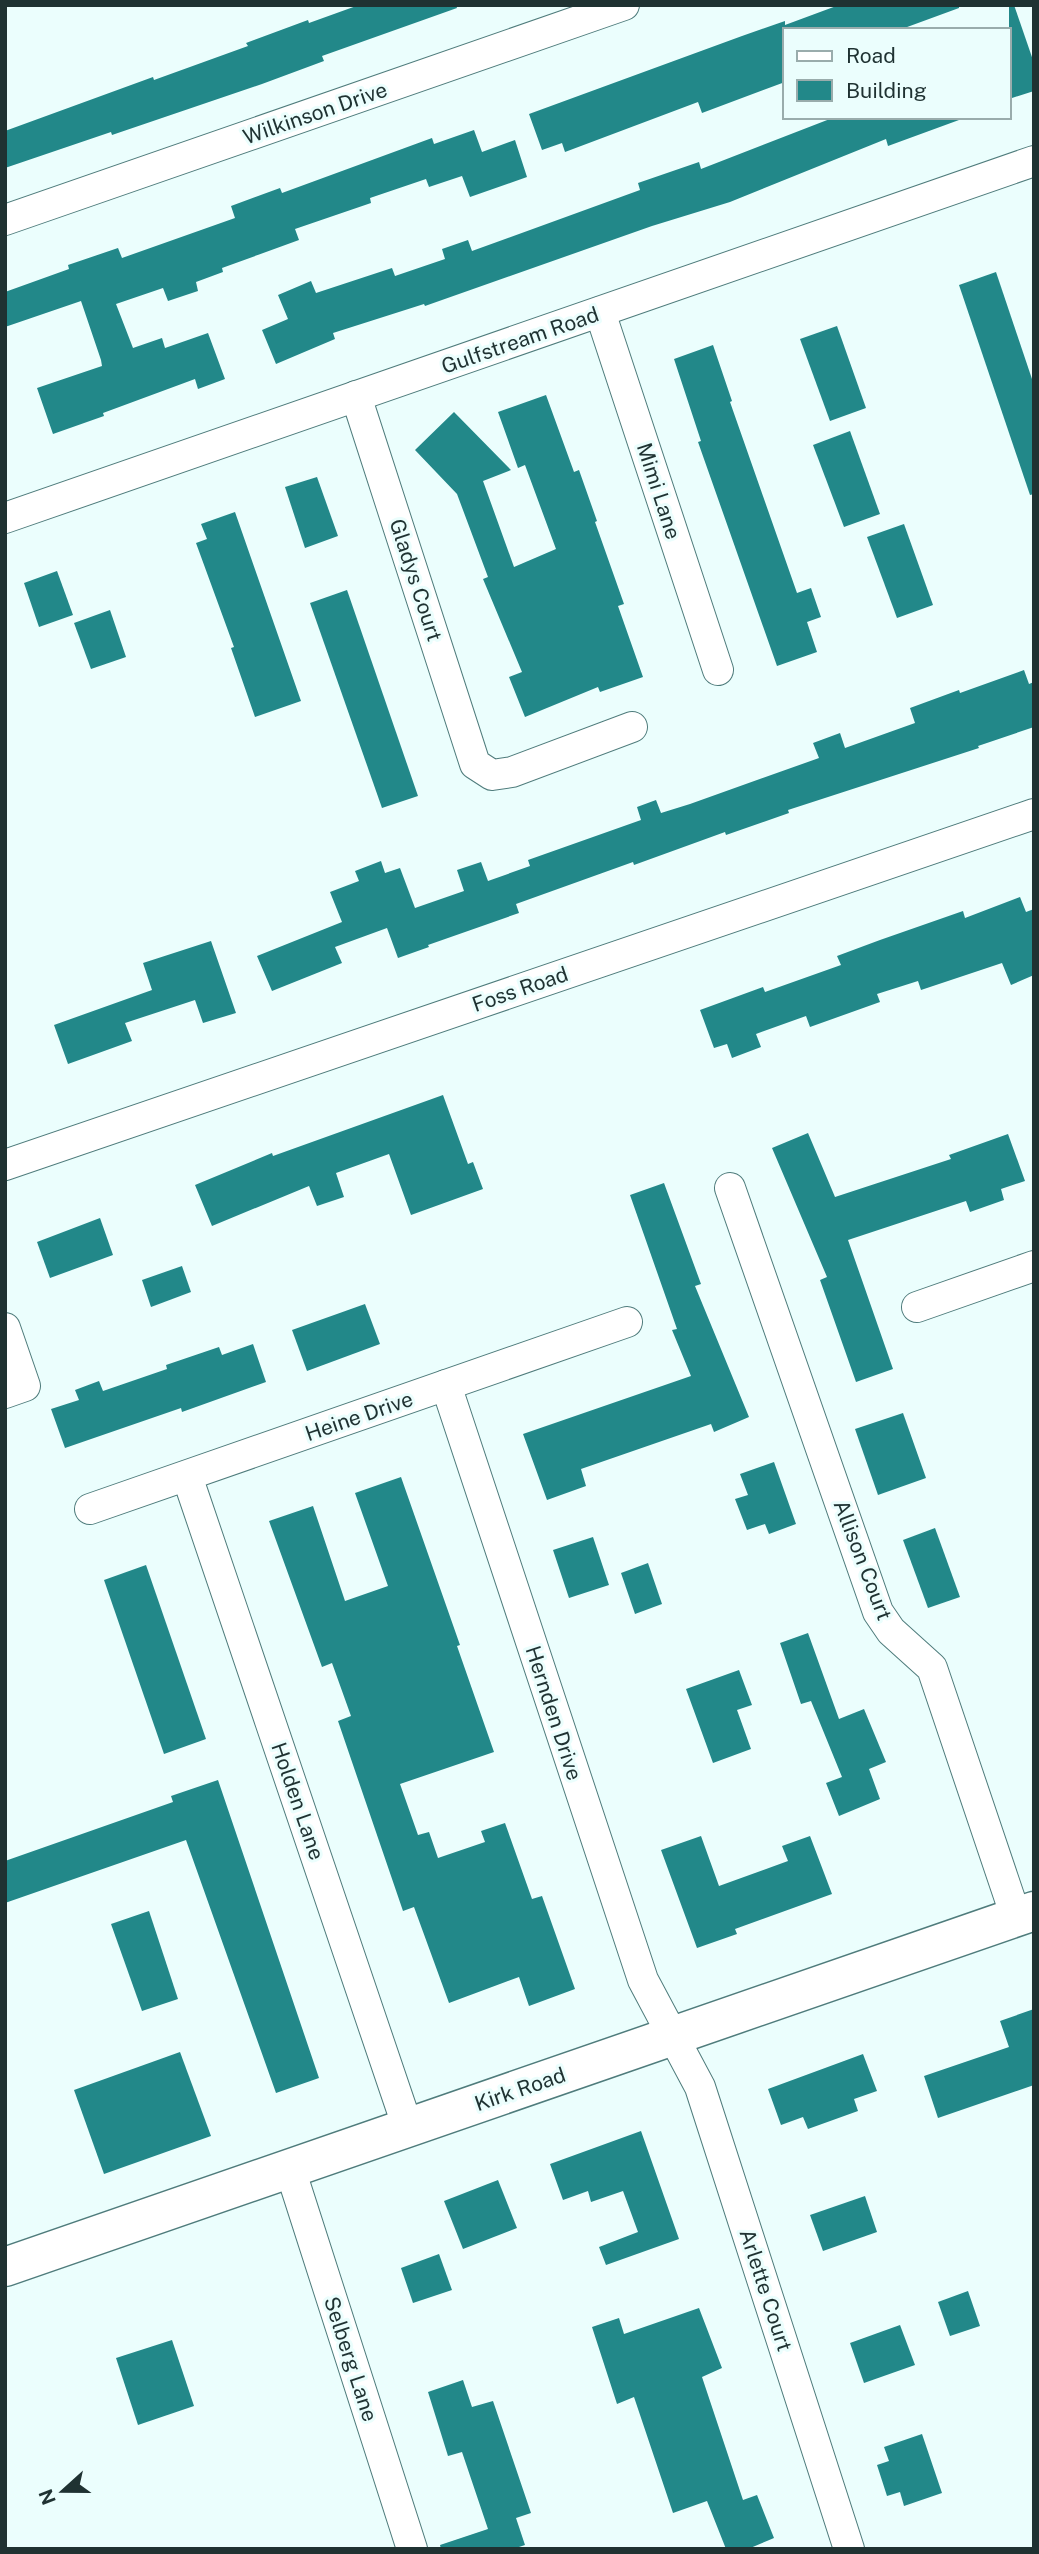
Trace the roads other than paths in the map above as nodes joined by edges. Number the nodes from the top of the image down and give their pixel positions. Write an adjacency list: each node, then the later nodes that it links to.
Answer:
1 (624, 5): 3 (street, Wilkinson Drive)
2 (1034, 161): 4 (street, Gulfstream Road)
3 (5, 220)
4 (600, 312): 5 (street, Gulfstream Road); 7 (street, Mimi Lane)
5 (356, 396): 6 (street, Gulfstream Road); 8 (street, Gladys Court)
6 (5, 518)
7 (718, 670)
8 (632, 727)
9 (1034, 814): 10 (street, Foss Road)
10 (5, 1165)
11 (730, 1188): 20 (street, Allison Court)
12 (1034, 1266): 13 (street)
13 (917, 1307)
14 (628, 1322): 16 (street, Heine Drive)
15 (5, 1328): 17 (street)
16 (446, 1385): 18 (street, Heine Drive); 21 (street, Hernden Drive)
17 (15, 1389)
18 (187, 1476): 19 (street, Heine Drive); 22 (street, Holden Lane)
19 (90, 1509)
20 (1025, 1914): 21 (street, Kirk Road)
21 (672, 2036): 22 (street, Kirk Road); 26 (street, Arlette Court)
22 (408, 2128): 23 (street, Kirk Road)
23 (290, 2169): 24 (street, Kirk Road); 25 (street, Selberg Lane)
24 (5, 2267)
25 (412, 2549)
26 (849, 2549)

